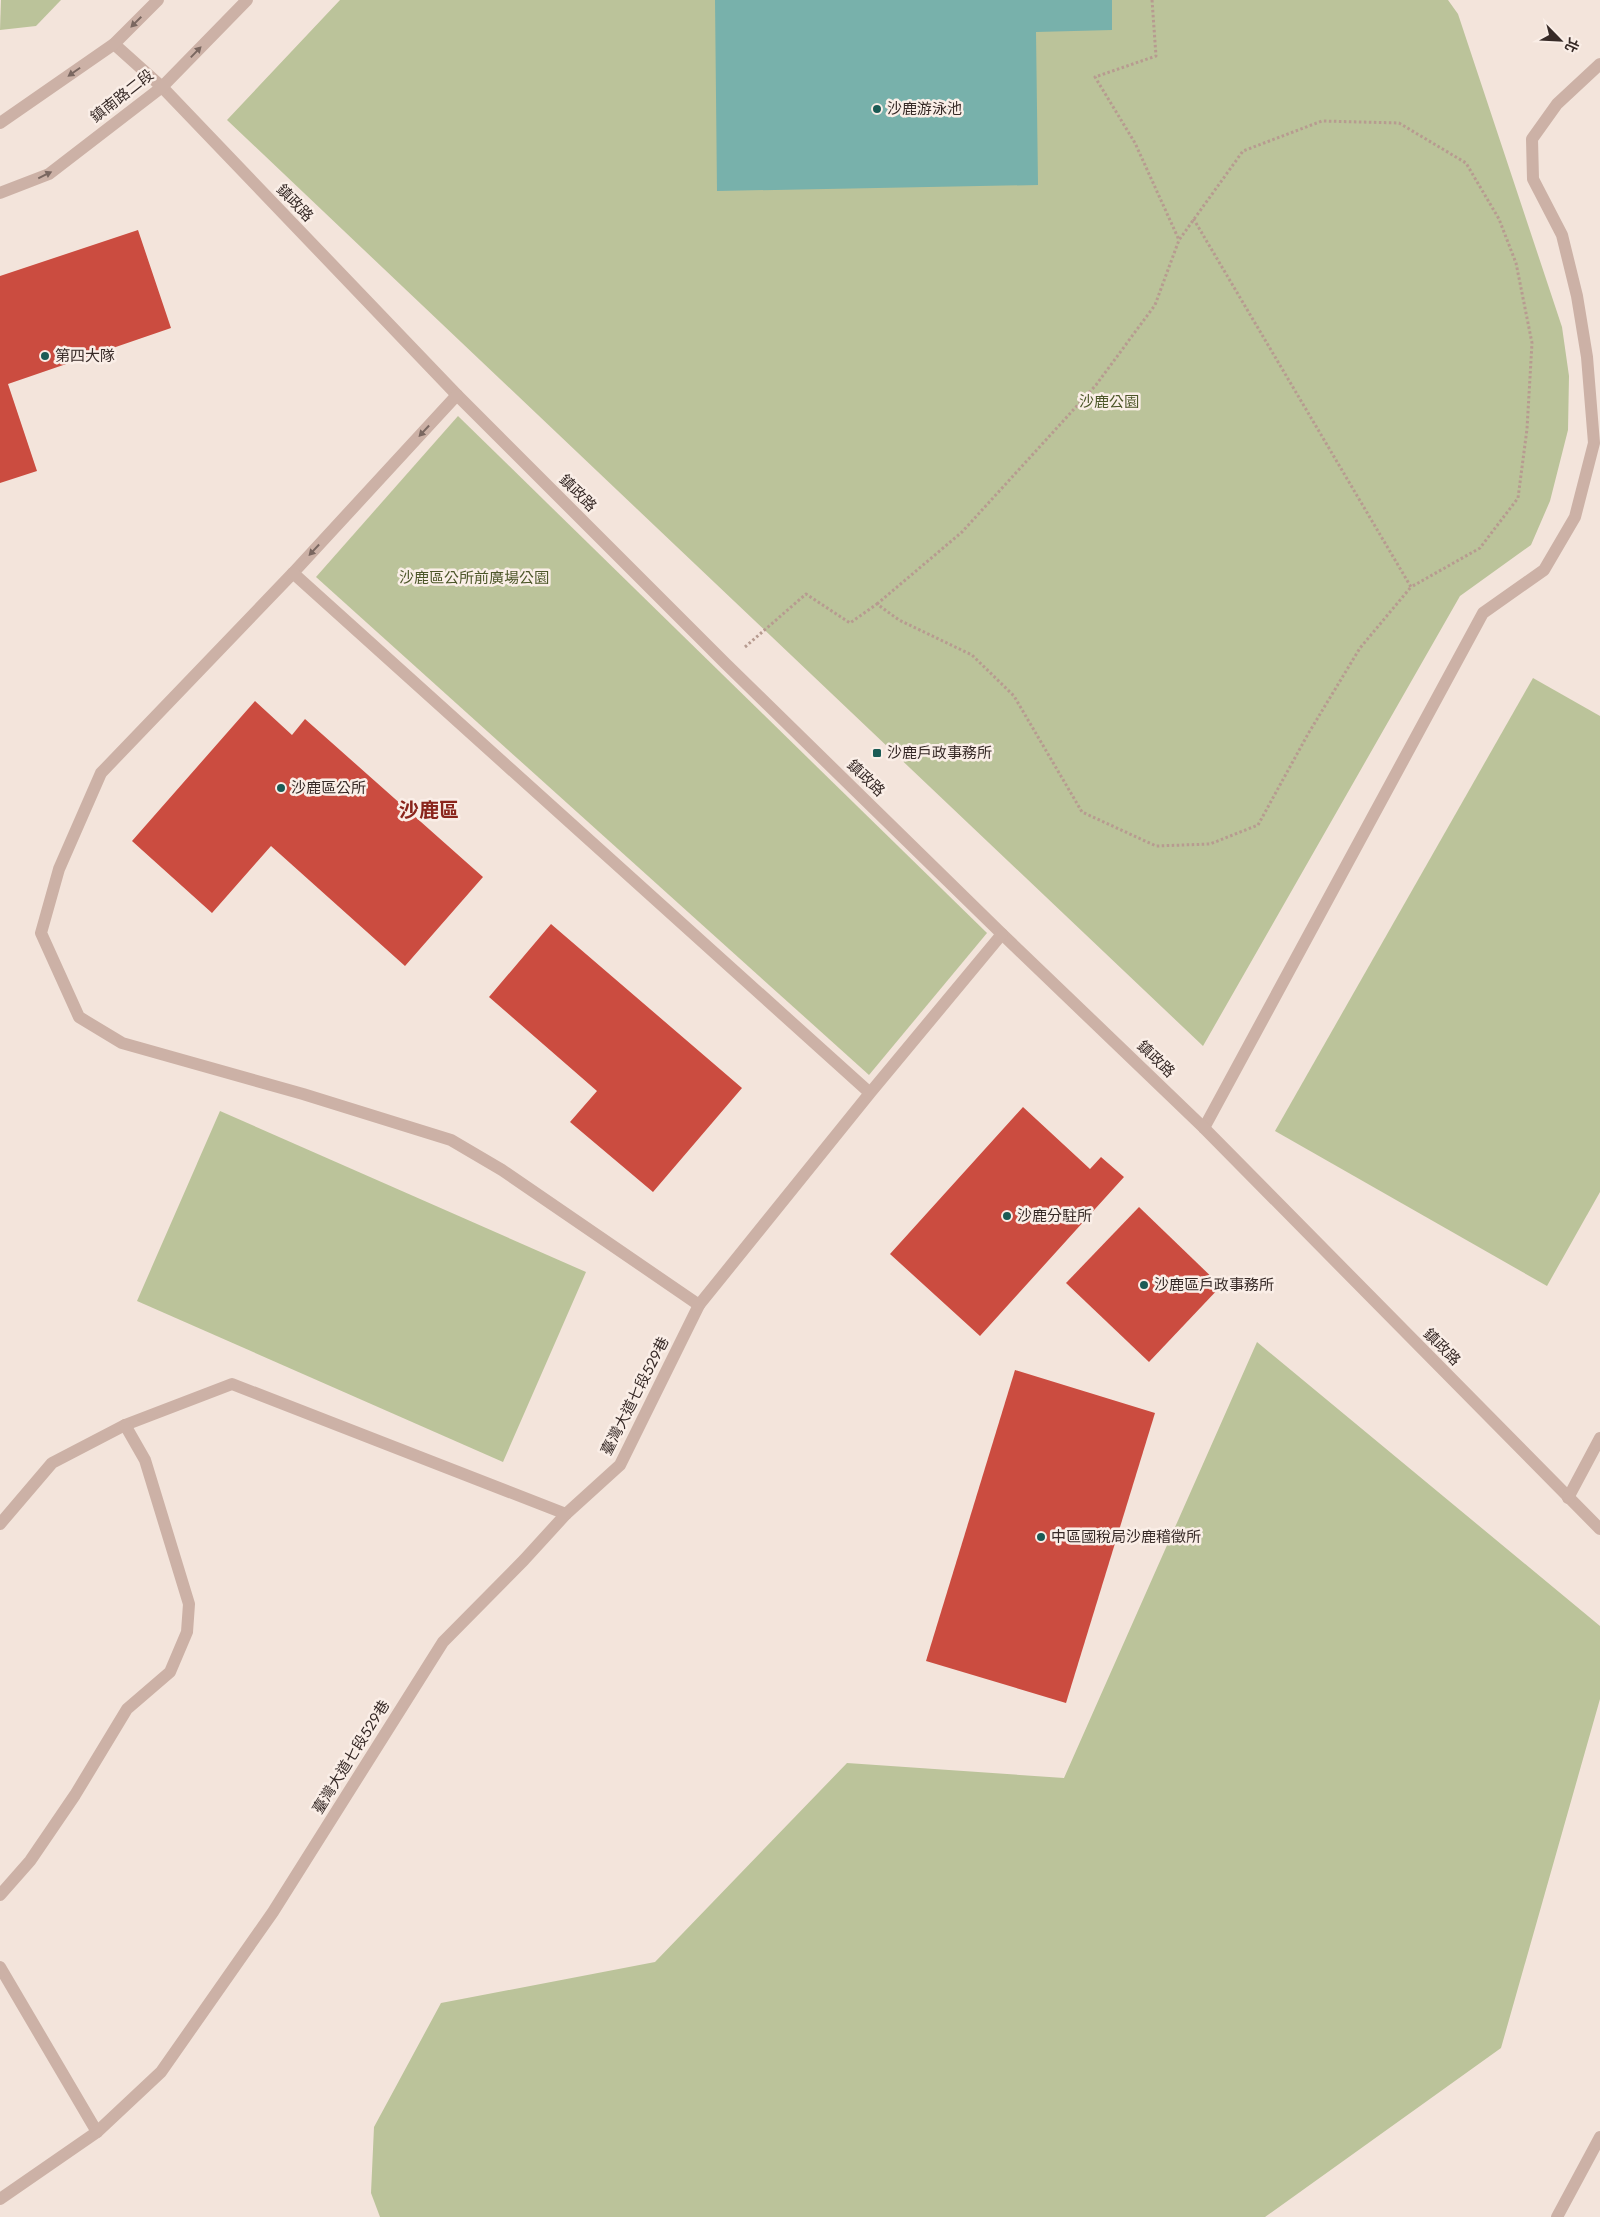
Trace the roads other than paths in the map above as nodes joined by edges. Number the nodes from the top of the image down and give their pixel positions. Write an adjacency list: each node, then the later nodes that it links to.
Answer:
1 (158, 0): 3 (street, one-way to 3)
2 (247, 0): 5 (street, 鎮南路二段, one-way to 2)
3 (114, 44): 5 (street, 鎮政路); 6 (street, one-way to 6)
4 (1600, 64): 12 (street)
5 (162, 87): 7 (street, 鎮南路二段, one-way to 5); 8 (street, 鎮政路)
6 (0, 123)
7 (0, 193)
8 (458, 395): 9 (street, one-way to 9); 10 (street, 鎮政路)
9 (293, 573): 11 (street); 13 (street)
10 (1002, 934): 11 (street, 臺灣大道七段529巷); 12 (street, 鎮政路)
11 (870, 1093): 13 (street, 臺灣大道七段529巷)
12 (1204, 1128): 16 (street, 鎮政路)
13 (699, 1306): 17 (street, 臺灣大道七段529巷)
14 (125, 1425): 17 (street); 18 (street); 20 (street)
15 (1600, 1438): 16 (street)
16 (1568, 1498): 19 (street, 鎮政路)
17 (566, 1514): 22 (street, 臺灣大道七段529巷)
18 (0, 1524)
19 (1600, 1529)
20 (0, 1896)
21 (0, 1967): 22 (street)
22 (97, 2132): 24 (street, 臺灣大道七段529巷)
23 (1600, 2138): 25 (street)
24 (0, 2199)
25 (1557, 2217)

